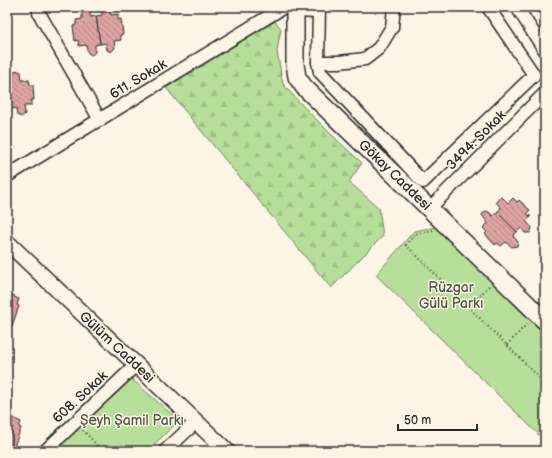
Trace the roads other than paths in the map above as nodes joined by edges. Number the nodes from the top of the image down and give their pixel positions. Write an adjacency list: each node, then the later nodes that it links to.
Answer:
1 (39, 7): 10 (street)
2 (394, 7): 8 (street)
3 (488, 7): 8 (street)
4 (517, 7): 7 (street)
5 (291, 8): 6 (street); 10 (street, 611. Sokak); 12 (main road, Gökay Caddesi)
6 (318, 9): 8 (street)
7 (545, 51)
8 (318, 62)
9 (545, 93): 12 (street, 3494. Sokak)
10 (100, 120): 11 (street, 611. Sokak)
11 (7, 176)
12 (429, 208): 14 (main road, Gökay Caddesi)
13 (7, 242): 15 (street, Gülüm Caddesi)
14 (542, 313)
15 (136, 365): 16 (street, Gülüm Caddesi); 17 (street, 608. Sokak)
16 (196, 422): 18 (street); 19 (street, Gülüm Caddesi)
17 (45, 451)
18 (165, 451)
19 (227, 451)

